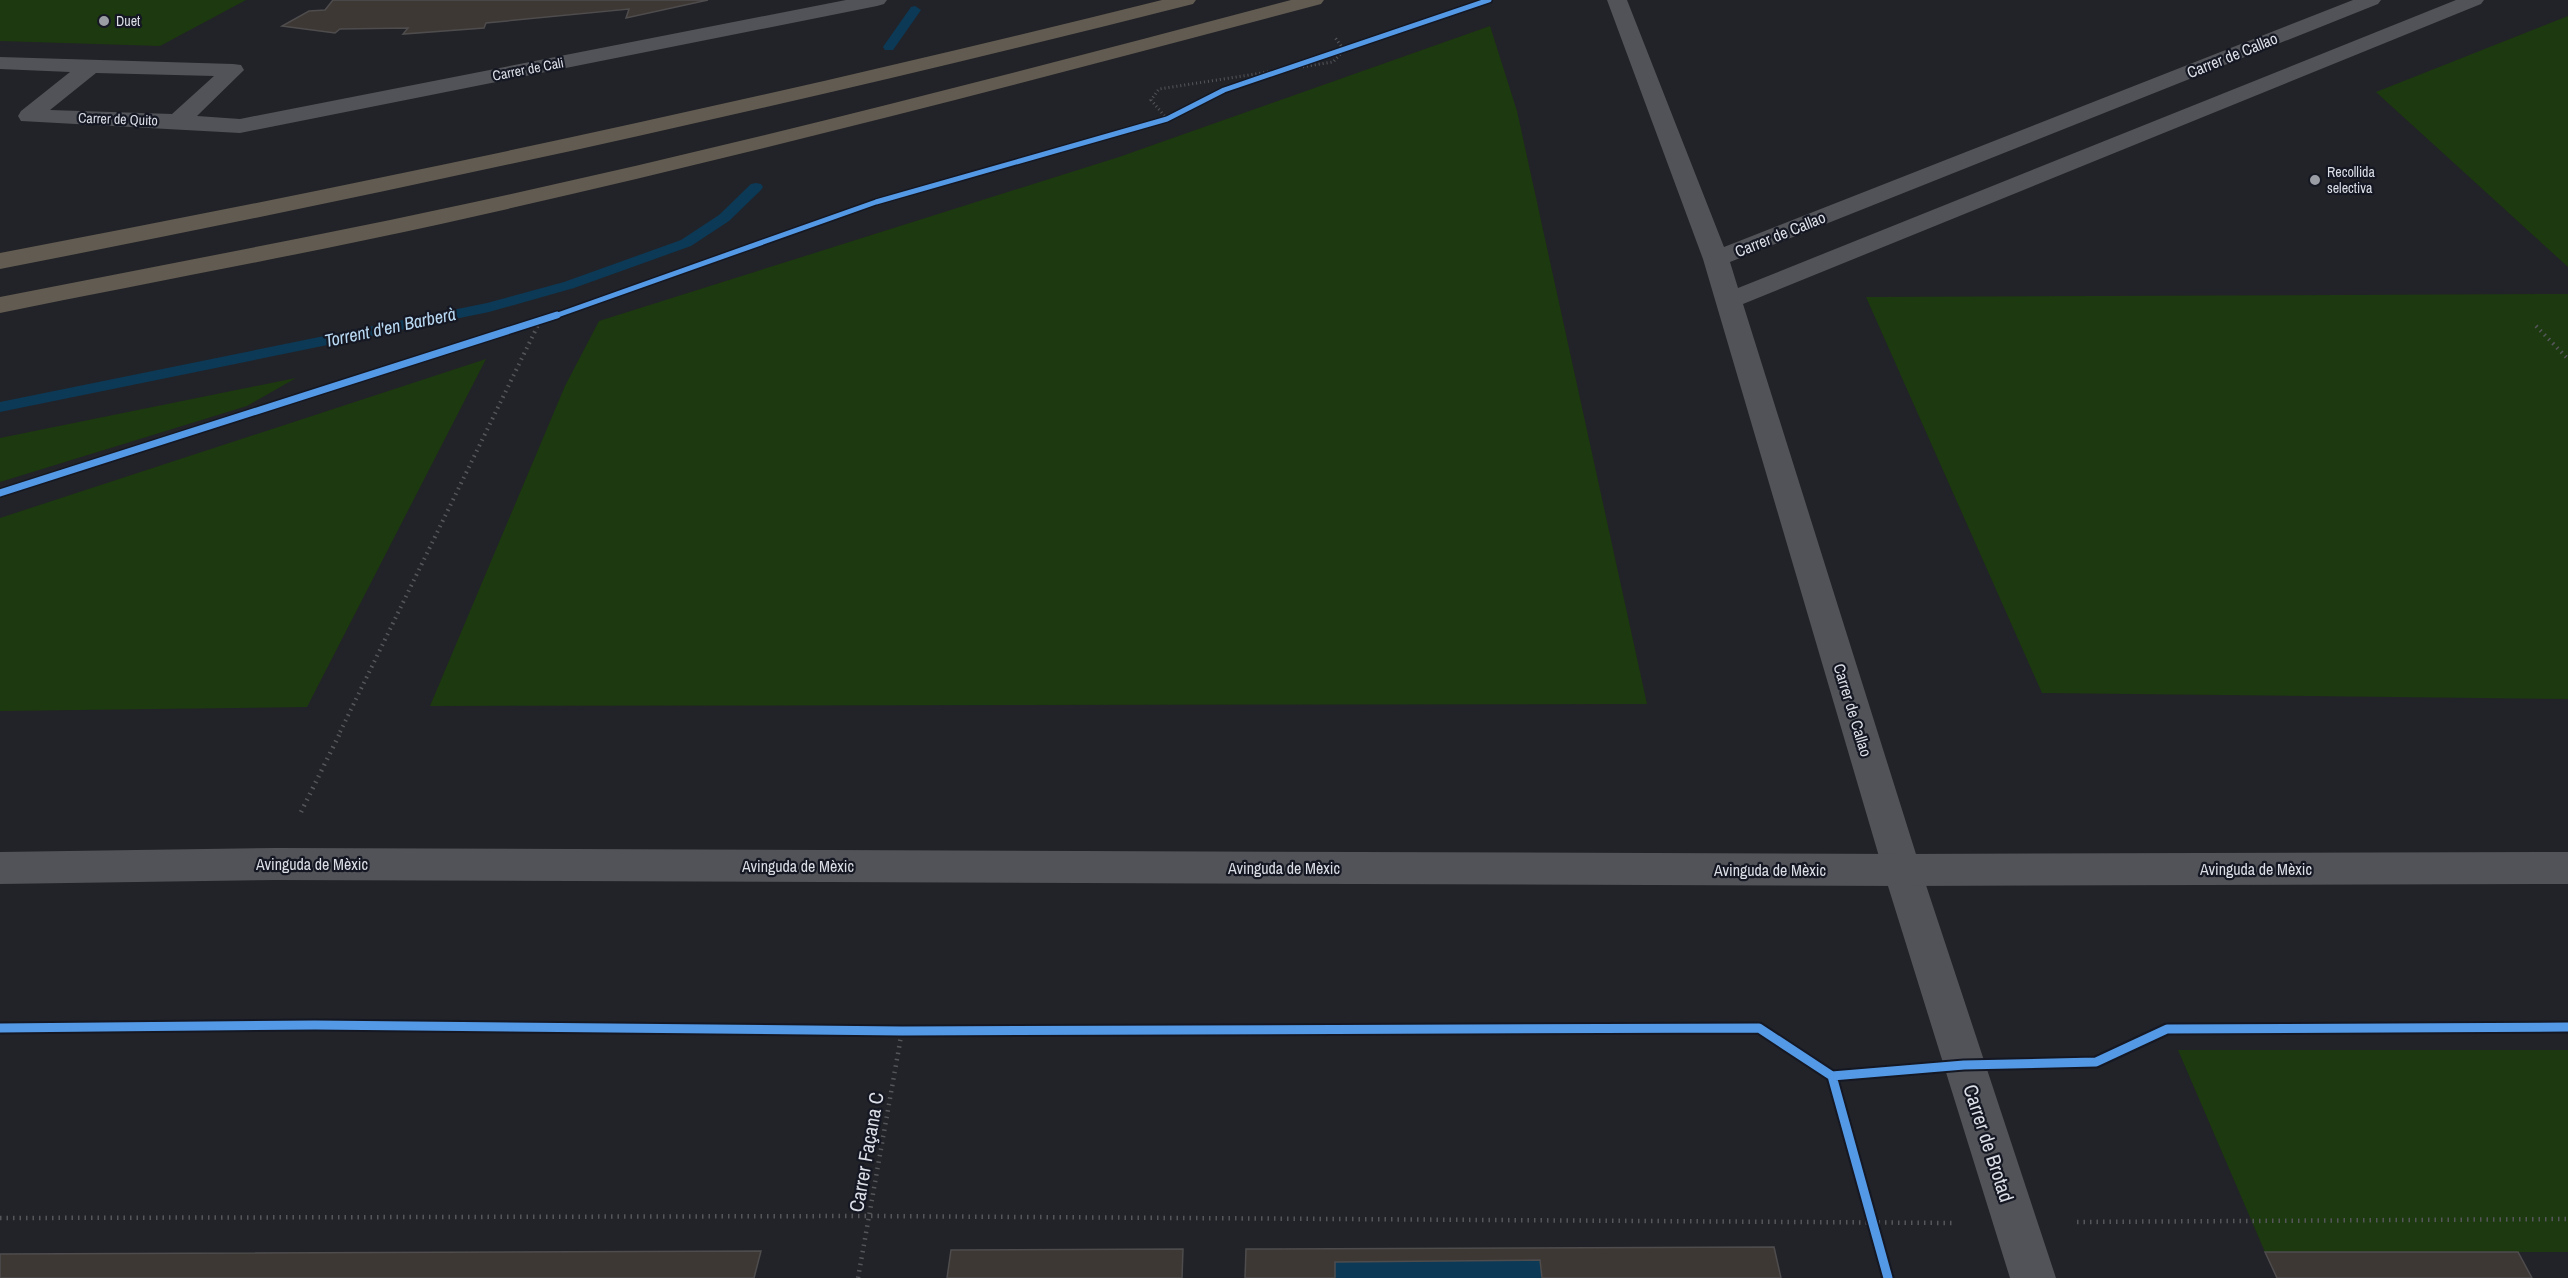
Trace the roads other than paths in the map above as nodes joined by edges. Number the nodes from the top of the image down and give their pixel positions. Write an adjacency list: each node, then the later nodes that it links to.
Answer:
1 (1186, 0): 11 (highway)
2 (1314, 0): 13 (highway)
3 (1617, 0): 10 (street)
4 (2371, 0): 10 (street, Carrer de Callao)
5 (2474, 0): 12 (street)
6 (871, 1): 9 (street, Carrer de Cali)
7 (0, 63): 8 (street, Carrer de Quito)
8 (91, 66): 9 (street, Carrer de Quito); 9 (street, Carrer de Quito)
9 (178, 121)
10 (1716, 259): 12 (street, Carrer de Callao)
11 (0, 261)
12 (1728, 301): 16 (street, Carrer de Callao)
13 (0, 305)
14 (0, 868): 16 (street, Avinguda de Mèxic)
15 (2568, 868): 16 (street, Avinguda de Mèxic)
16 (1902, 870): 17 (street, Carrer de Brotad)
17 (2033, 1278)

